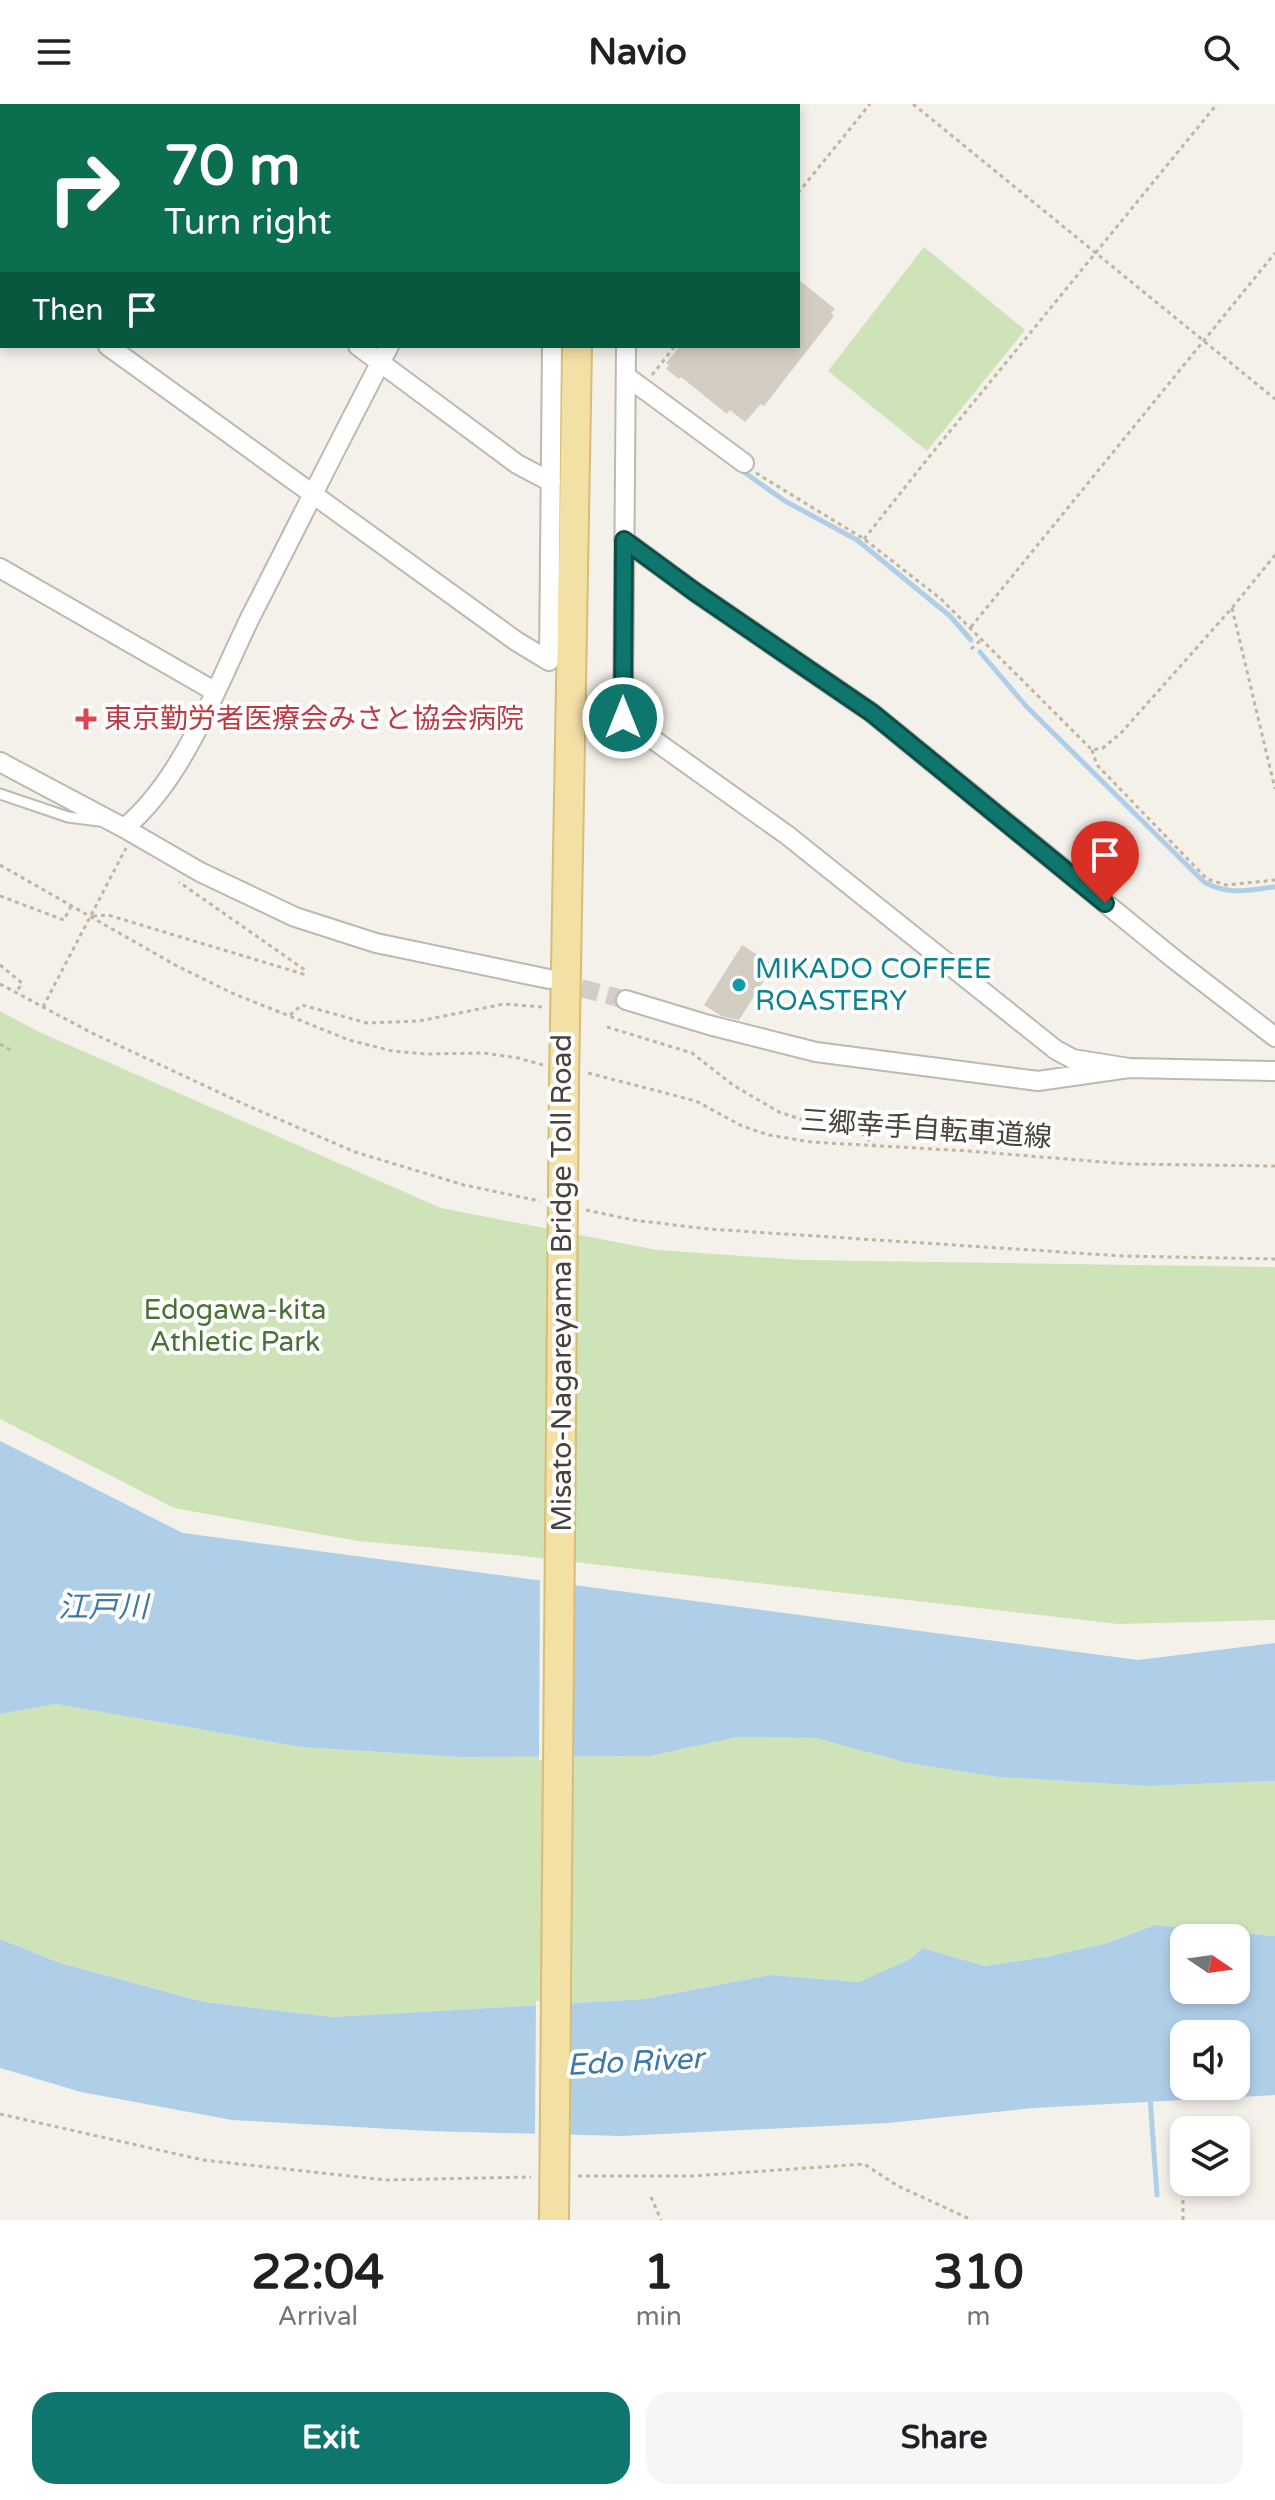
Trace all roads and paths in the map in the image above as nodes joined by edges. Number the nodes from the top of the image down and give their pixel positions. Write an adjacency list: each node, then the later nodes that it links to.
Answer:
1 (870, 104): 4 (path)
2 (913, 104): 5 (path)
3 (1217, 104): 5 (path)
4 (800, 191)
5 (1097, 252): 7 (path); 21 (path)
6 (1275, 253): 7 (path)
7 (1204, 338): 17 (path); 26 (path)
8 (111, 348): 20 (street)
9 (365, 348): 14 (street)
10 (552, 348): 19 (street)
11 (577, 348): 42 (main road, Misato-Nagareyama Bridge Toll Road)
12 (626, 348): 15 (street)
13 (673, 348): 16 (path)
14 (385, 354): 19 (street); 20 (street)
15 (626, 376): 16 (street); 22 (street)
16 (642, 388): 18 (street)
17 (1275, 399)
18 (744, 463): 21 (path)
19 (551, 482): 20 (street)
20 (312, 494): 29 (street)
21 (864, 539): 26 (path)
22 (624, 540): 50 (street); 53 (street)
23 (1275, 555): 25 (path)
24 (0, 568): 29 (street)
25 (1232, 608): 30 (path); 32 (path)
26 (971, 627): 27 (path)
27 (982, 639): 28 (path); 30 (path)
28 (971, 649)
29 (214, 691): 34 (street)
30 (1092, 750): 37 (path)
31 (0, 762): 34 (street)
32 (1275, 789)
33 (0, 794): 34 (lane)
34 (122, 831): 40 (path); 42 (street)
35 (0, 865): 39 (path)
36 (169, 875): 40 (path)
37 (1275, 880)
38 (0, 896): 39 (path)
39 (71, 906): 40 (path)
40 (92, 916): 46 (path); 48 (path, 三郷幸手自転車道線)
41 (0, 965): 44 (path)
42 (557, 969): 55 (main road, Misato-Nagareyama Bridge Toll Road)
43 (0, 984): 44 (path)
44 (16, 993): 46 (path)
45 (626, 1000): 53 (street)
46 (43, 1007): 58 (path)
47 (543, 1007): 48 (path)
48 (290, 1015): 55 (path, 三郷幸手自転車道線)
49 (607, 1027): 56 (path)
50 (1275, 1037)
51 (0, 1044): 52 (path)
52 (14, 1052)
53 (1129, 1068): 54 (street)
54 (1275, 1071)
55 (564, 1073): 56 (path, 三郷幸手自転車道線); 66 (main road, Misato-Nagareyama Bridge Toll Road, bridge)
56 (877, 1148): 57 (path, 三郷幸手自転車道線)
57 (1275, 1166)
58 (541, 1201)
59 (587, 1211): 60 (path)
60 (1275, 1259)
61 (0, 2114): 63 (path)
62 (569, 2176): 68 (path)
63 (538, 2177)
64 (1183, 2196): 69 (path)
65 (651, 2197): 67 (path)
66 (554, 2220)
67 (661, 2220)
68 (972, 2220)
69 (1183, 2220)

